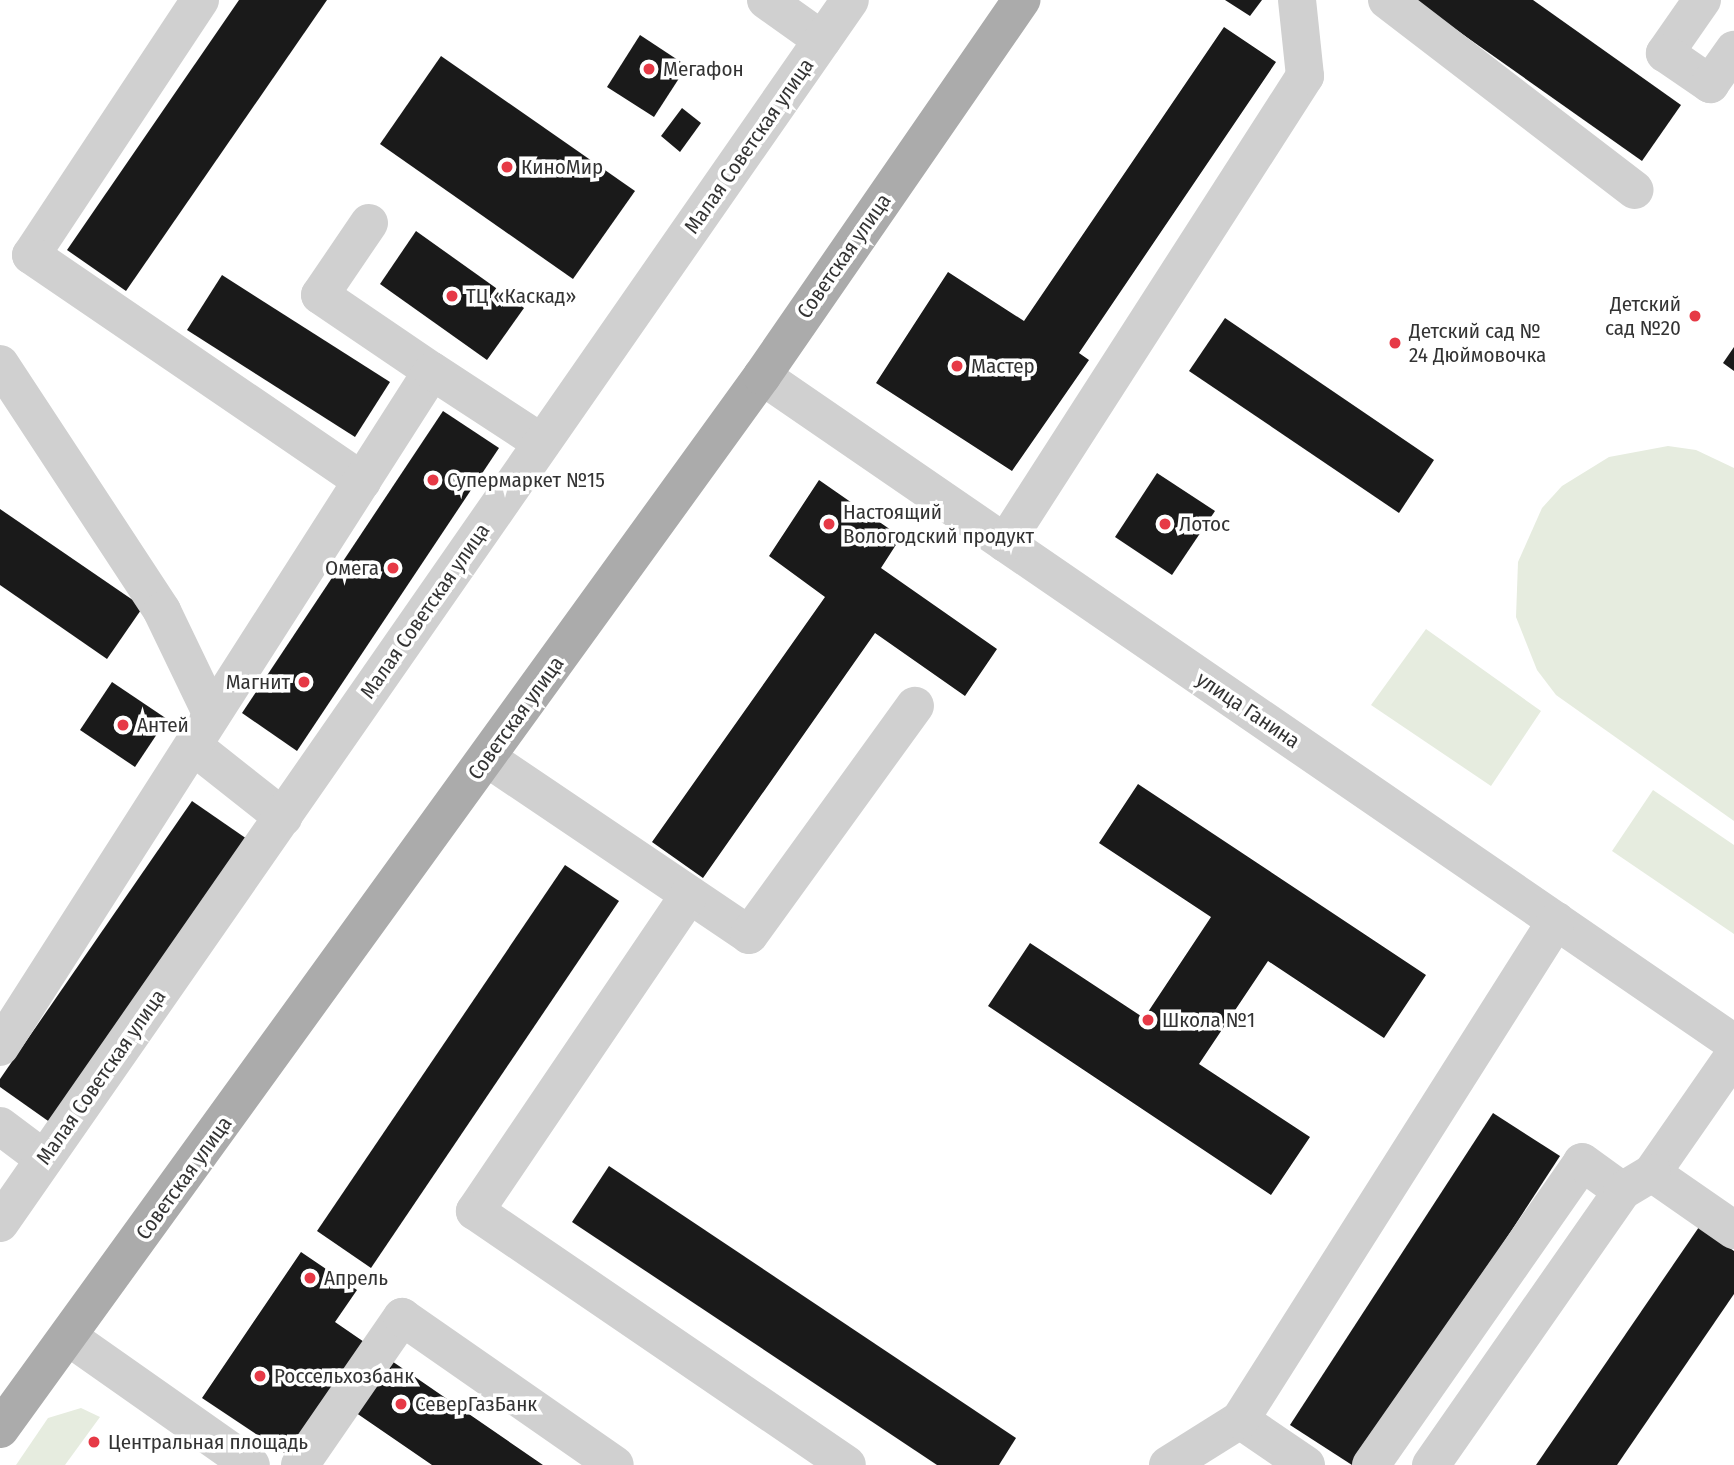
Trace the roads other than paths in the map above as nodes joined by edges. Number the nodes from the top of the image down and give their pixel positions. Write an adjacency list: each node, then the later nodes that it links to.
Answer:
1 (200, 0): 16 (street)
2 (766, 0): 8 (street)
3 (850, 0): 8 (street, Малая Советская улица)
4 (1021, 0): 14 (main road, Советская улица)
5 (1297, 0): 17 (street)
6 (1387, 0): 10 (street)
7 (1702, 0): 9 (street)
8 (822, 40): 15 (street, Малая Советская улица)
9 (1734, 50)
10 (1635, 190)
11 (369, 223): 13 (street)
12 (0, 364): 19 (street)
13 (432, 371): 15 (street); 16 (street)
14 (762, 376): 17 (street, улица Ганина); 20 (main road, Советская улица)
15 (542, 443): 21 (street, Малая Советская улица)
16 (362, 481): 19 (street)
17 (1005, 543): 23 (street, улица Ганина)
18 (915, 706): 22 (street)
19 (202, 731): 21 (street); 24 (street)
20 (487, 758): 22 (street); 32 (main road, Советская улица)
21 (283, 817): 28 (street, Малая Советская улица)
22 (689, 895): 38 (street)
23 (1556, 921): 25 (street, улица Ганина); 34 (street)
24 (6, 1025)
25 (1734, 1043)
26 (1734, 1055): 29 (street)
27 (0, 1126): 28 (street)
28 (44, 1159): 30 (street, Малая Советская улица)
29 (1637, 1182): 31 (street); 41 (street); 42 (street)
30 (0, 1223)
31 (1734, 1230)
32 (70, 1338): 33 (main road, Советская улица); 35 (street)
33 (7, 1406)
34 (1240, 1420): 39 (street); 40 (street)
35 (251, 1465)
36 (300, 1465): 37 (street)
37 (615, 1465)
38 (847, 1465)
39 (1168, 1465)
40 (1306, 1465)
41 (1371, 1465)
42 (1430, 1465)

